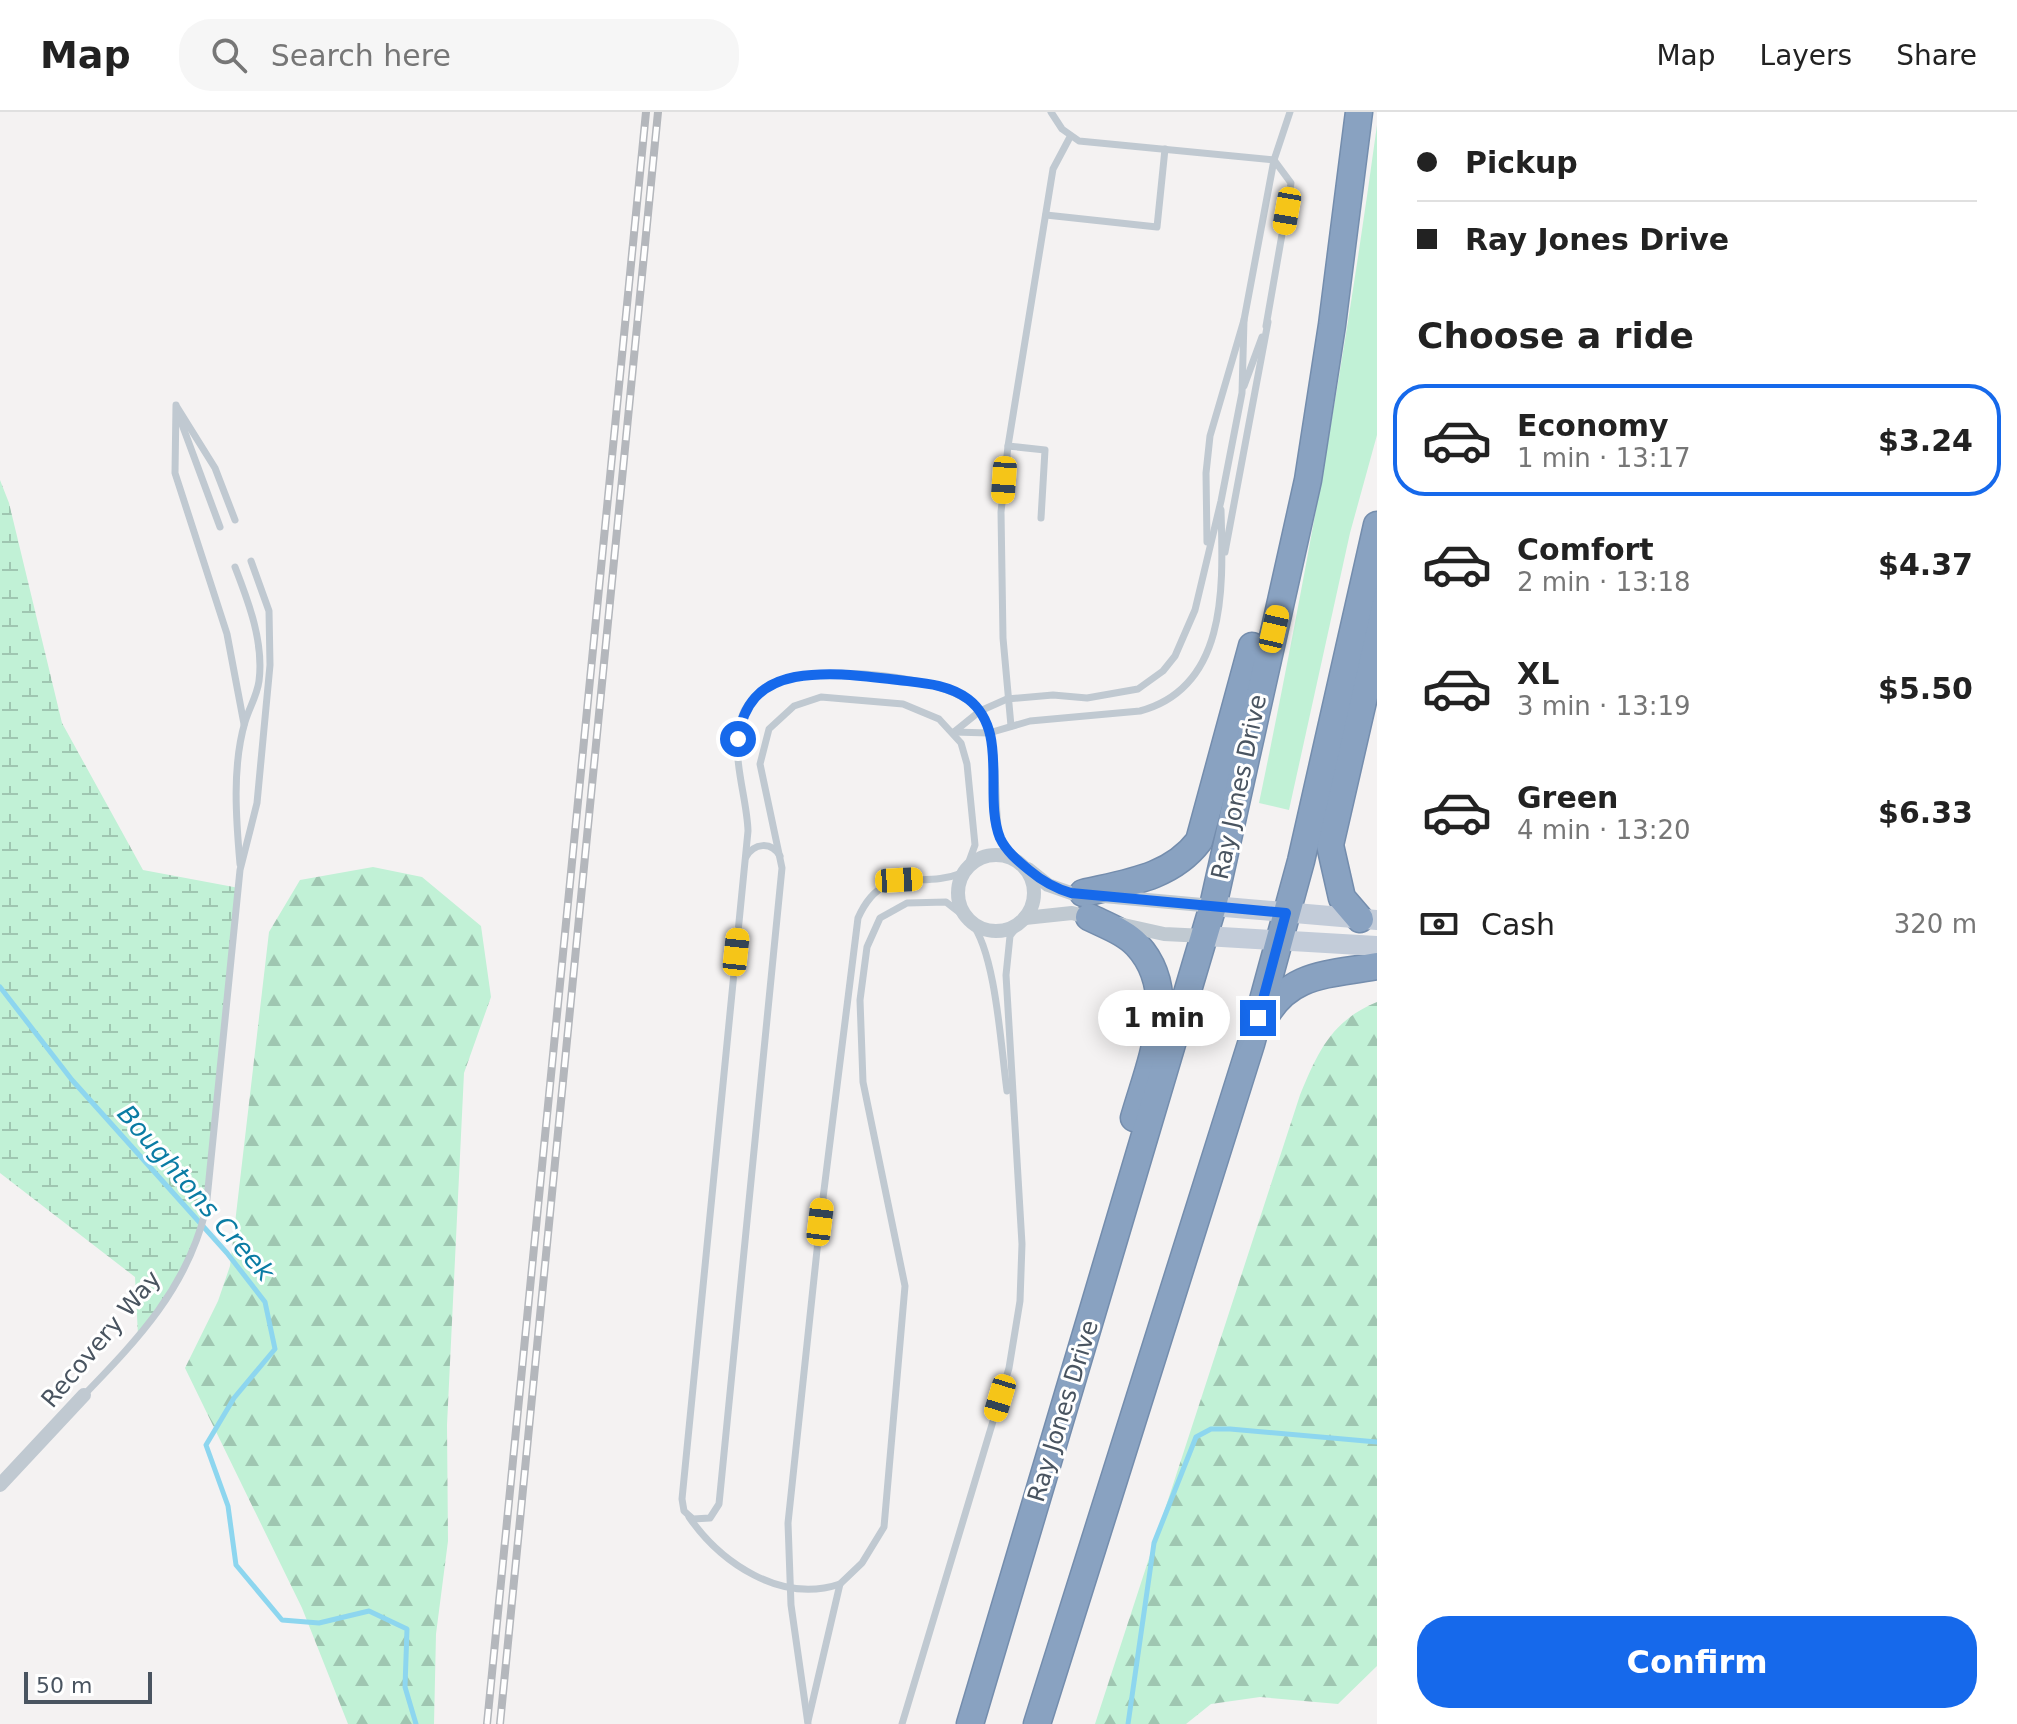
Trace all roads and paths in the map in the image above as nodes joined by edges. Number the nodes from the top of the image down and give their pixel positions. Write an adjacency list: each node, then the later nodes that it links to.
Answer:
1 (1051, 112): 4 (lane)
2 (1290, 112): 6 (lane)
3 (1359, 112): 13 (highway, Ray Jones Drive)
4 (1070, 137): 5 (lane); 7 (lane)
5 (1165, 149): 6 (lane); 7 (lane)
6 (1274, 160): 8 (lane); 9 (lane)
7 (1046, 215): 12 (lane)
8 (1244, 320): 10 (lane); 19 (lane)
9 (1268, 322): 10 (lane); 22 (lane)
10 (1242, 393): 14 (lane)
11 (176, 405): 16 (lane); 18 (lane); 26 (lane)
12 (1008, 446): 15 (lane); 24 (lane)
13 (1308, 480): 35 (highway); 36 (highway, Ray Jones Drive)
14 (1221, 501): 19 (lane); 22 (lane)
15 (1041, 518)
16 (235, 520)
17 (1377, 525): 37 (highway)
18 (220, 527)
19 (1207, 552): 24 (lane)
20 (251, 561): 33 (lane, Recovery Way)
21 (235, 567): 26 (lane)
22 (1223, 569): 27 (lane)
23 (1377, 590): 39 (highway)
24 (1010, 699): 25 (lane); 27 (lane)
25 (980, 711): 28 (lane); 29 (lane); 30 (lane)
26 (244, 724): 33 (lane, Recovery Way)
27 (1011, 726): 29 (lane)
28 (954, 732): 29 (lane); 31 (lane); 34 (lane)
29 (989, 733): 32 (lane)
30 (745, 860): 31 (lane); 50 (lane)
31 (782, 861): 50 (lane)
32 (1022, 864): 34 (street); 35 (street); 40 (street)
33 (240, 870): 48 (lane, Recovery Way)
34 (965, 870): 38 (street); 52 (lane)
35 (1086, 905): 36 (street); 40 (street); 41 (street); 47 (highway)
36 (1213, 906): 37 (street); 41 (highway, Ray Jones Drive)
37 (1286, 913): 39 (street); 42 (highway)
38 (967, 919): 40 (street); 46 (lane); 51 (lane)
39 (1369, 920)
40 (1022, 921): 46 (lane)
41 (1205, 936): 42 (street); 47 (highway, Ray Jones Drive)
42 (1280, 940): 43 (street); 45 (highway)
43 (1377, 946)
44 (1377, 966): 45 (highway)
45 (1251, 1044): 56 (highway)
46 (1013, 1128): 54 (lane)
47 (1104, 1278): 55 (highway, Ray Jones Drive)
48 (84, 1395): 49 (street, Recovery Way)
49 (0, 1485)
50 (685, 1512): 52 (lane)
51 (840, 1584): 52 (lane); 53 (lane)
52 (790, 1587): 53 (lane)
53 (808, 1724)
54 (902, 1724)
55 (970, 1724)
56 (1037, 1724)

